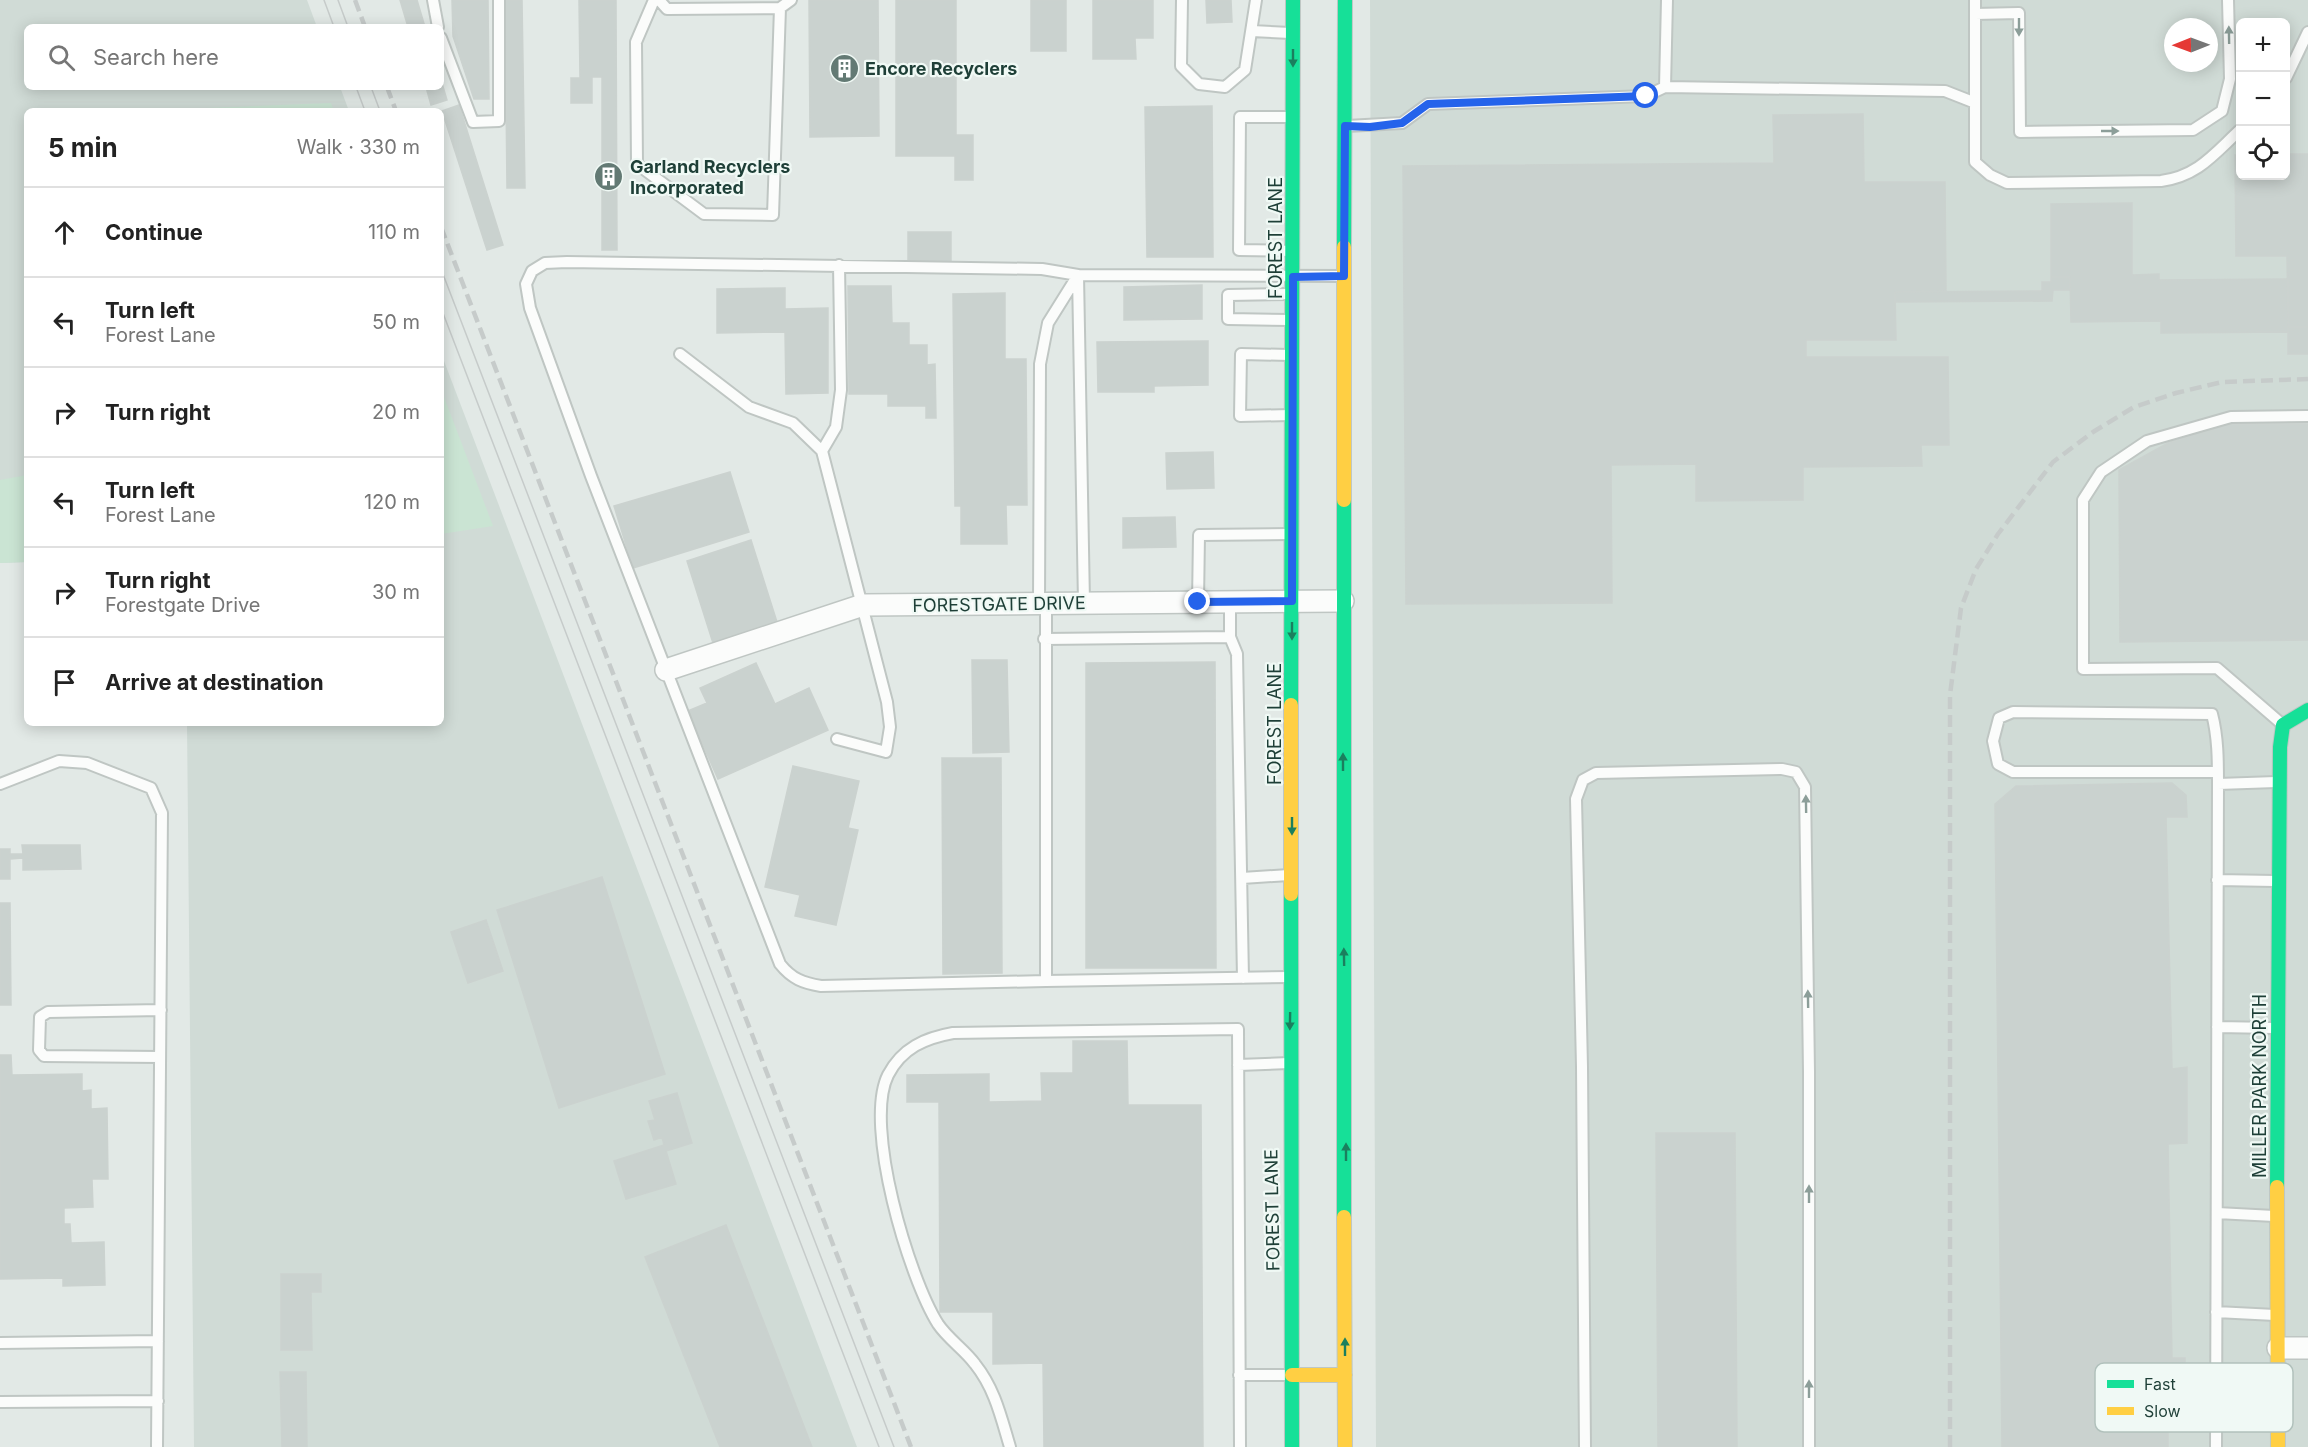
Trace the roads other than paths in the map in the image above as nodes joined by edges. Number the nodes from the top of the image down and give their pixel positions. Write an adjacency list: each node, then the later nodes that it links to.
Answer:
1 (433, 0): 15 (lane)
2 (499, 0): 19 (lane)
3 (654, 0): 13 (lane)
4 (658, 0): 13 (lane)
5 (791, 0): 13 (lane)
6 (1182, 0): 16 (lane)
7 (1256, 0): 16 (lane)
8 (1293, 0): 18 (main road, FOREST LANE)
9 (1345, 0): 24 (main road)
10 (1667, 0): 21 (lane)
11 (1975, 0): 14 (lane)
12 (2228, 0): 14 (lane, one-way to 12)
13 (780, 8)
14 (1975, 14): 22 (lane)
15 (437, 24)
16 (1252, 31): 18 (lane)
17 (2308, 32): 20 (lane)
18 (1293, 33): 23 (main road, FOREST LANE, one-way to 23)
19 (444, 46)
20 (2289, 72)
21 (1665, 87): 22 (lane); 24 (lane)
22 (1973, 102): 25 (lane)
23 (1293, 117): 26 (main road, FOREST LANE); 26 (lane)
24 (1345, 126): 29 (main road)
25 (2236, 135)
26 (1293, 251): 30 (main road, FOREST LANE)
27 (839, 265): 28 (lane); 37 (lane); 48 (lane)
28 (1078, 275): 30 (lane); 43 (lane); 44 (lane)
29 (1344, 276): 30 (lane); 40 (main road)
30 (1293, 277): 31 (main road, FOREST LANE)
31 (1293, 294): 32 (main road, FOREST LANE); 32 (lane)
32 (1293, 320): 34 (main road, FOREST LANE)
33 (680, 354): 37 (lane)
34 (1293, 355): 35 (main road, FOREST LANE); 35 (lane)
35 (1293, 415): 38 (main road, FOREST LANE)
36 (2308, 416): 50 (lane)
37 (822, 451): 45 (lane)
38 (1293, 534): 39 (main road, FOREST LANE); 41 (lane)
39 (1292, 601): 40 (street, FORESTGATE DRIVE); 42 (street, FORESTGATE DRIVE); 56 (main road, FOREST LANE, one-way to 56)
40 (1343, 601): 81 (main road, one-way to 40)
41 (1198, 602): 42 (street, FORESTGATE DRIVE); 43 (street, FORESTGATE DRIVE)
42 (1230, 602): 46 (lane)
43 (1084, 603): 44 (street, FORESTGATE DRIVE)
44 (1043, 604): 45 (street, FORESTGATE DRIVE); 47 (lane)
45 (863, 605): 48 (street, FORESTGATE DRIVE); 51 (lane)
46 (1230, 637): 47 (lane); 57 (lane)
47 (1044, 639): 62 (lane)
48 (666, 670): 62 (lane)
49 (2308, 710): 50 (main road)
50 (2283, 725): 53 (main road, MILLER PARK NORTH)
51 (837, 739)
52 (2218, 772): 52 (lane); 55 (lane)
53 (2280, 782): 55 (lane); 59 (main road, MILLER PARK NORTH)
54 (0, 784): 63 (lane)
55 (2218, 784): 58 (lane)
56 (1297, 875): 57 (lane); 60 (main road, FOREST LANE)
57 (1242, 878): 61 (lane)
58 (2217, 880): 59 (lane); 64 (lane)
59 (2278, 880): 65 (main road, MILLER PARK NORTH)
60 (1291, 977): 61 (lane); 67 (main road, FOREST LANE, one-way to 67)
61 (1243, 978): 62 (lane)
62 (1046, 981)
63 (161, 1010): 66 (lane); 66 (lane)
64 (2217, 1027): 65 (lane); 69 (lane)
65 (2277, 1028): 70 (main road, MILLER PARK NORTH)
66 (160, 1057): 73 (lane)
67 (1290, 1063): 68 (lane); 79 (main road, FOREST LANE)
68 (1238, 1065): 80 (lane); 85 (lane)
69 (2217, 1213): 70 (lane); 71 (lane)
70 (2278, 1216): 72 (main road, MILLER PARK NORTH)
71 (2216, 1312): 72 (lane); 77 (lane)
72 (2278, 1315): 75 (main road, MILLER PARK NORTH)
73 (158, 1341): 74 (lane); 82 (lane)
74 (0, 1343)
75 (2278, 1348): 76 (street); 78 (main road, MILLER PARK NORTH)
76 (2308, 1348)
77 (2216, 1363)
78 (2278, 1363)
79 (1292, 1374): 80 (lane); 81 (main road); 87 (main road, FOREST LANE)
80 (1239, 1375): 86 (lane)
81 (1345, 1375): 88 (main road)
82 (158, 1401): 83 (lane); 84 (lane)
83 (0, 1402)
84 (157, 1447)
85 (1010, 1447)
86 (1240, 1447)
87 (1292, 1447)
88 (1345, 1447)
89 (1585, 1447): 90 (lane, one-way to 89)
90 (1809, 1447)

